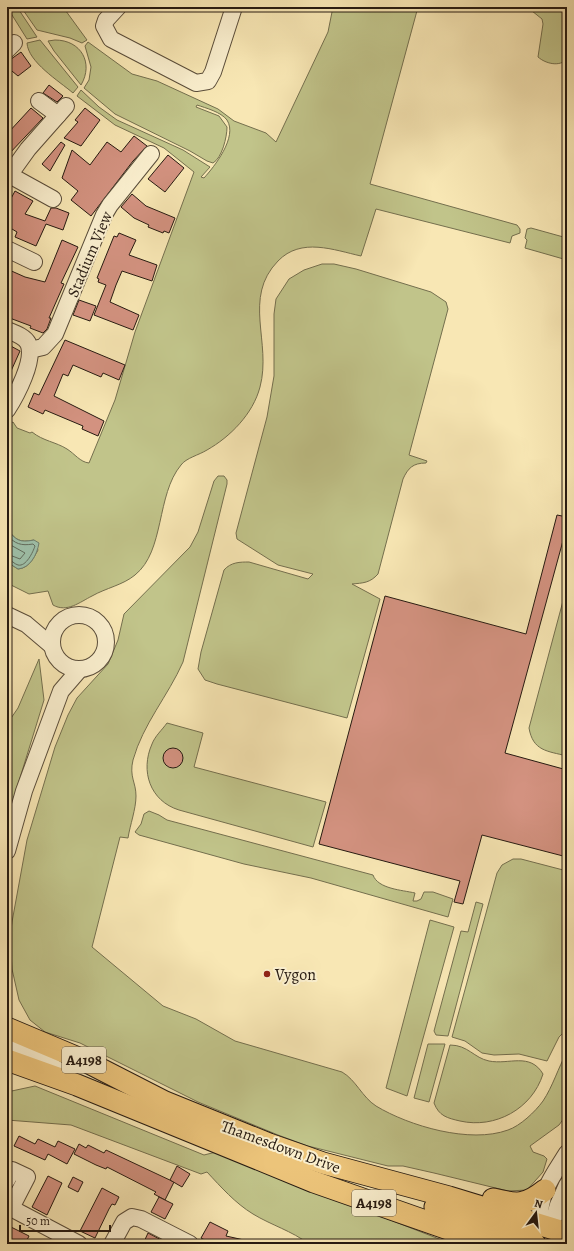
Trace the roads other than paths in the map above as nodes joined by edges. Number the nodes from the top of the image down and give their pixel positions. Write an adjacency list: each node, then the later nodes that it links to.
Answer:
1 (118, 7): 2 (street)
2 (234, 7)
3 (39, 101): 5 (street)
4 (151, 154): 10 (street, Stadium View)
5 (10, 178): 6 (street)
6 (53, 199)
7 (7, 248): 8 (street)
8 (34, 262)
9 (7, 330): 10 (street)
10 (30, 350): 11 (street)
11 (7, 410)
12 (7, 615): 14 (street)
13 (59, 623): 14 (street); 15 (street); 16 (street)
14 (26, 624): 15 (street)
15 (54, 652): 16 (street); 17 (street)
16 (80, 669): 17 (street)
17 (61, 691): 18 (street)
18 (7, 851)
19 (7, 1019): 21 (street)
20 (7, 1028): 21 (main road, Thamesdown Drive / A4198)
21 (30, 1036): 26 (main road, Thamesdown Drive / A4198)
22 (7, 1046): 24 (street)
23 (7, 1060): 24 (main road, Thamesdown Drive / A4198)
24 (78, 1085): 36 (main road, Thamesdown Drive / A4198)
25 (567, 1153): 29 (street)
26 (323, 1163): 30 (main road, Thamesdown Drive / A4198); 32 (main road)
27 (7, 1180): 31 (street)
28 (567, 1185): 32 (street)
29 (545, 1190): 30 (main road); 32 (street)
30 (448, 1197): 32 (main road, Thamesdown Drive / A4198)
31 (9, 1207): 33 (street)
32 (544, 1238)
33 (79, 1244)
34 (112, 1244): 35 (street)
35 (190, 1244)
36 (491, 1244)

